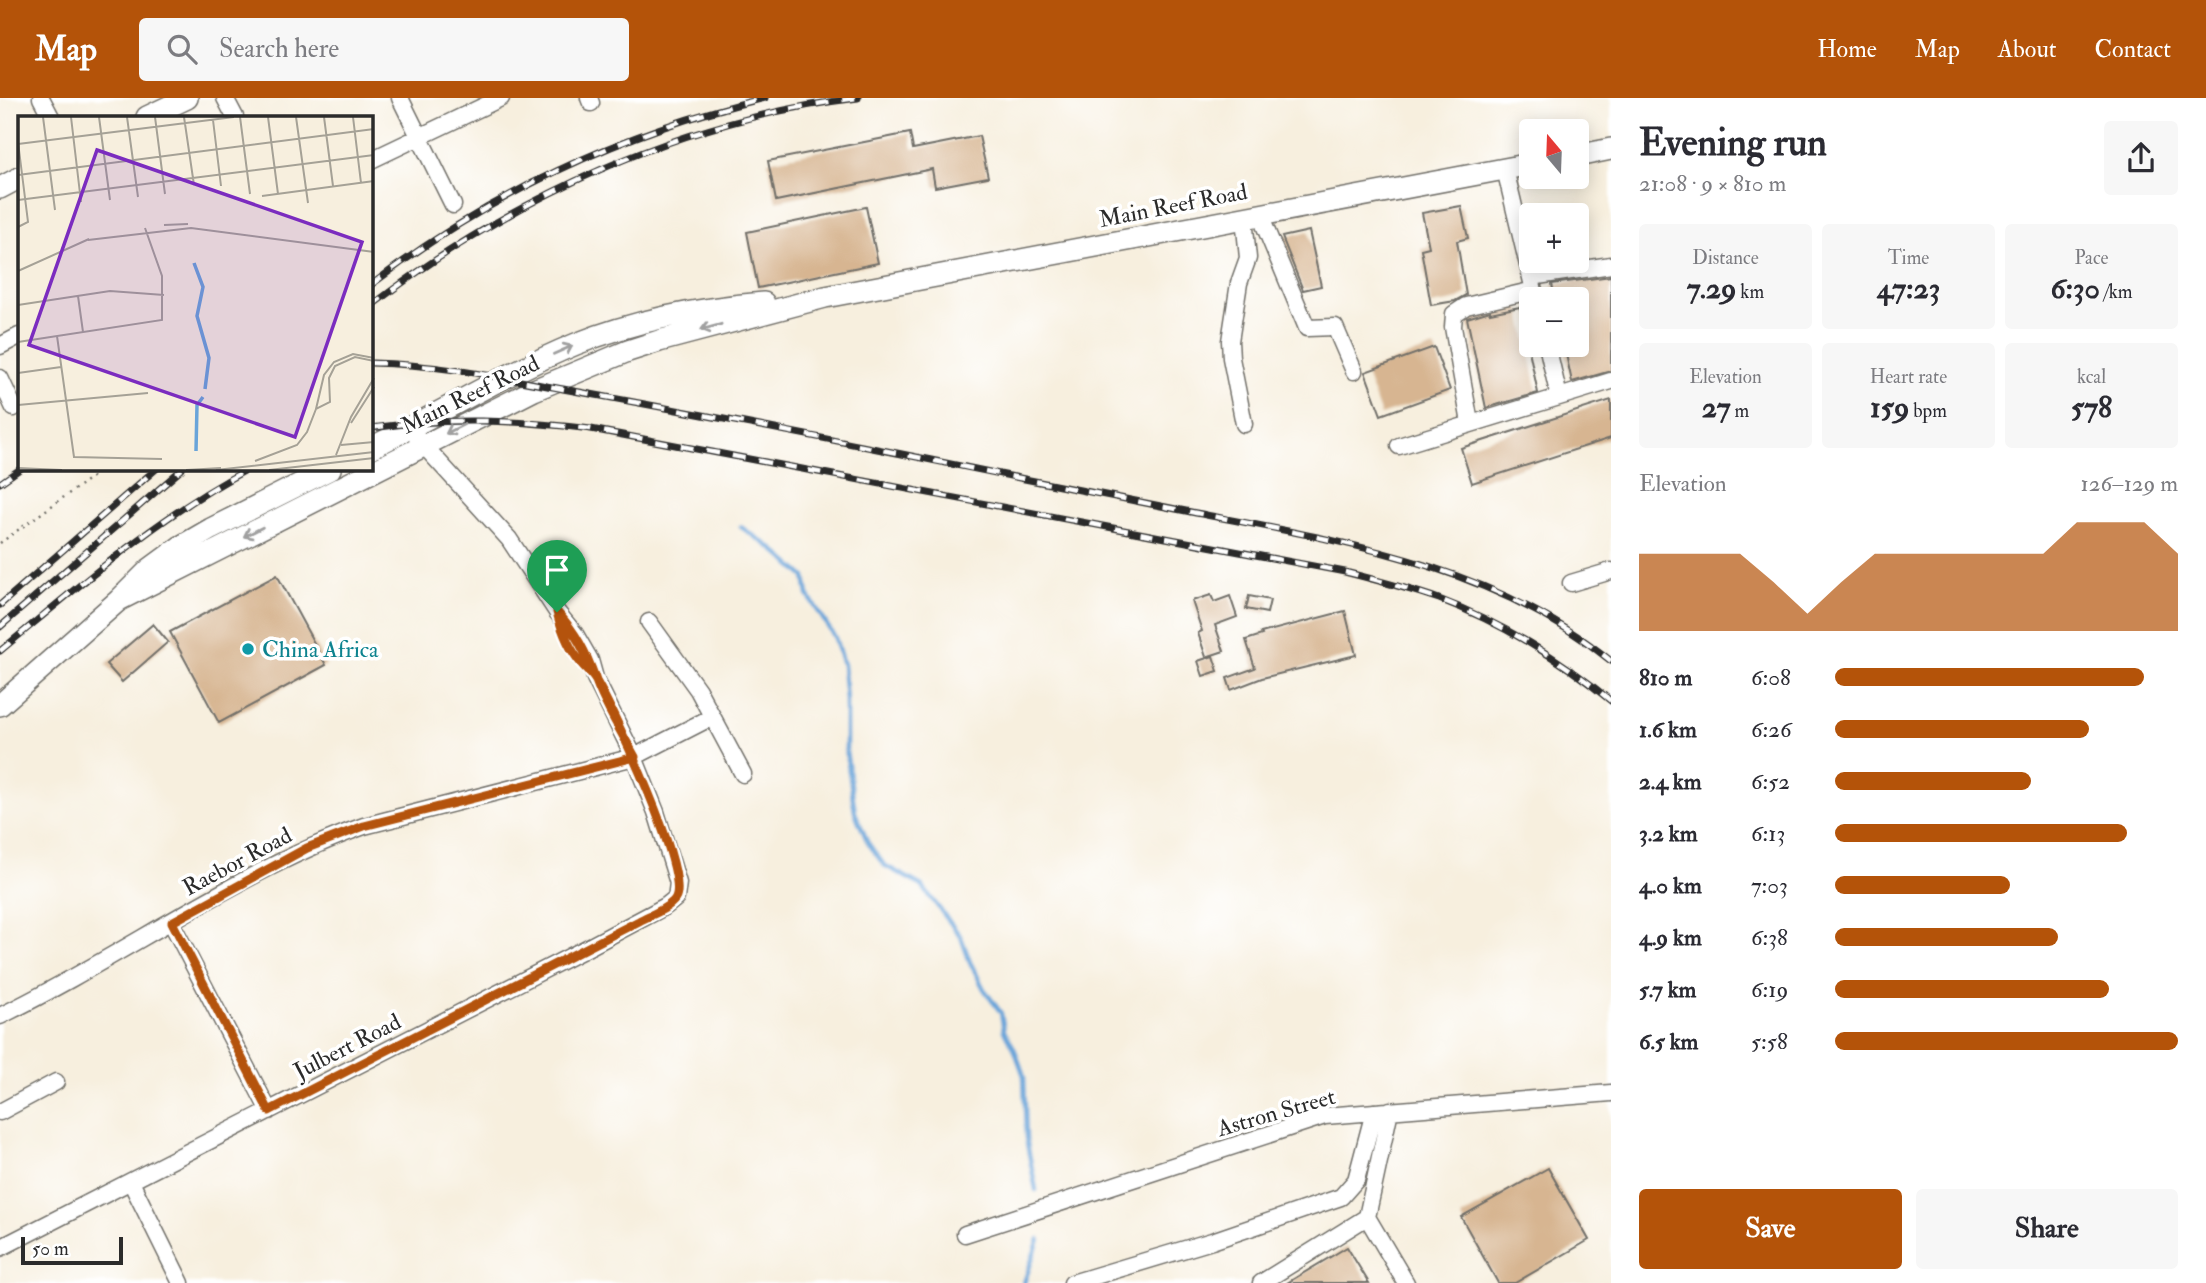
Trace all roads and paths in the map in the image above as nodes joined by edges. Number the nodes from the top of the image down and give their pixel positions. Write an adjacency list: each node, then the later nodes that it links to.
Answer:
1 (41, 98): 6 (street)
2 (187, 98): 7 (main road)
3 (225, 98): 8 (street)
4 (400, 98): 9 (street)
5 (500, 98): 9 (street)
6 (50, 116)
7 (148, 116)
8 (234, 116)
9 (419, 137): 12 (street); 17 (street)
10 (1611, 149): 11 (main road)
11 (1589, 154)
12 (373, 159)
13 (1519, 166): 14 (main road, Main Reef Road)
14 (1505, 169): 18 (main road, Main Reef Road); 20 (street)
15 (18, 179): 16 (main road)
16 (0, 188)
17 (453, 205)
18 (1252, 217): 23 (main road, Main Reef Road); 27 (street); 35 (street)
19 (1611, 265): 21 (street)
20 (1534, 287)
21 (1540, 287)
22 (1519, 293): 34 (street)
23 (825, 298): 30 (main road, Main Reef Road, one-way to 23); 33 (main road, Main Reef Road, one-way to 33)
24 (18, 336): 25 (street)
25 (0, 345)
26 (1550, 357): 31 (street)
27 (1354, 371)
28 (0, 378): 32 (street)
29 (1611, 382): 31 (street)
30 (482, 391): 33 (main road); 36 (main road, Main Reef Road)
31 (1559, 397): 34 (street)
32 (14, 408)
33 (496, 409): 36 (main road, Main Reef Road, one-way to 36)
34 (1470, 423): 37 (street)
35 (1244, 424)
36 (416, 437): 38 (main road, Main Reef Road); 39 (main road, Main Reef Road, one-way to 39); 50 (street)
37 (1399, 446)
38 (373, 448)
39 (373, 461)
40 (100, 471): 43 (path)
41 (326, 471): 46 (main road, Main Reef Road)
42 (354, 471): 46 (main road, Main Reef Road, one-way to 46)
43 (0, 543)
44 (1611, 571): 45 (street)
45 (1571, 583)
46 (119, 600): 48 (main road, Main Reef Road)
47 (649, 622): 49 (street)
48 (0, 705)
49 (712, 717): 50 (street, Raebor Road); 51 (street)
50 (635, 757): 52 (street, Raebor Road); 56 (street, Julbert Road)
51 (743, 774)
52 (172, 922): 53 (street, Raebor Road); 56 (street)
53 (0, 1016)
54 (55, 1082): 58 (street)
55 (1611, 1093): 57 (street, Astron Street)
56 (269, 1111): 59 (street, Julbert Road)
57 (1382, 1111): 60 (street); 61 (street, Astron Street); 64 (street)
58 (0, 1112)
59 (131, 1182): 62 (street, Julbert Road); 63 (street)
60 (1367, 1217): 65 (street); 66 (street)
61 (965, 1234)
62 (0, 1248)
63 (181, 1283)
64 (1072, 1283)
65 (1261, 1283)
66 (1406, 1283)

